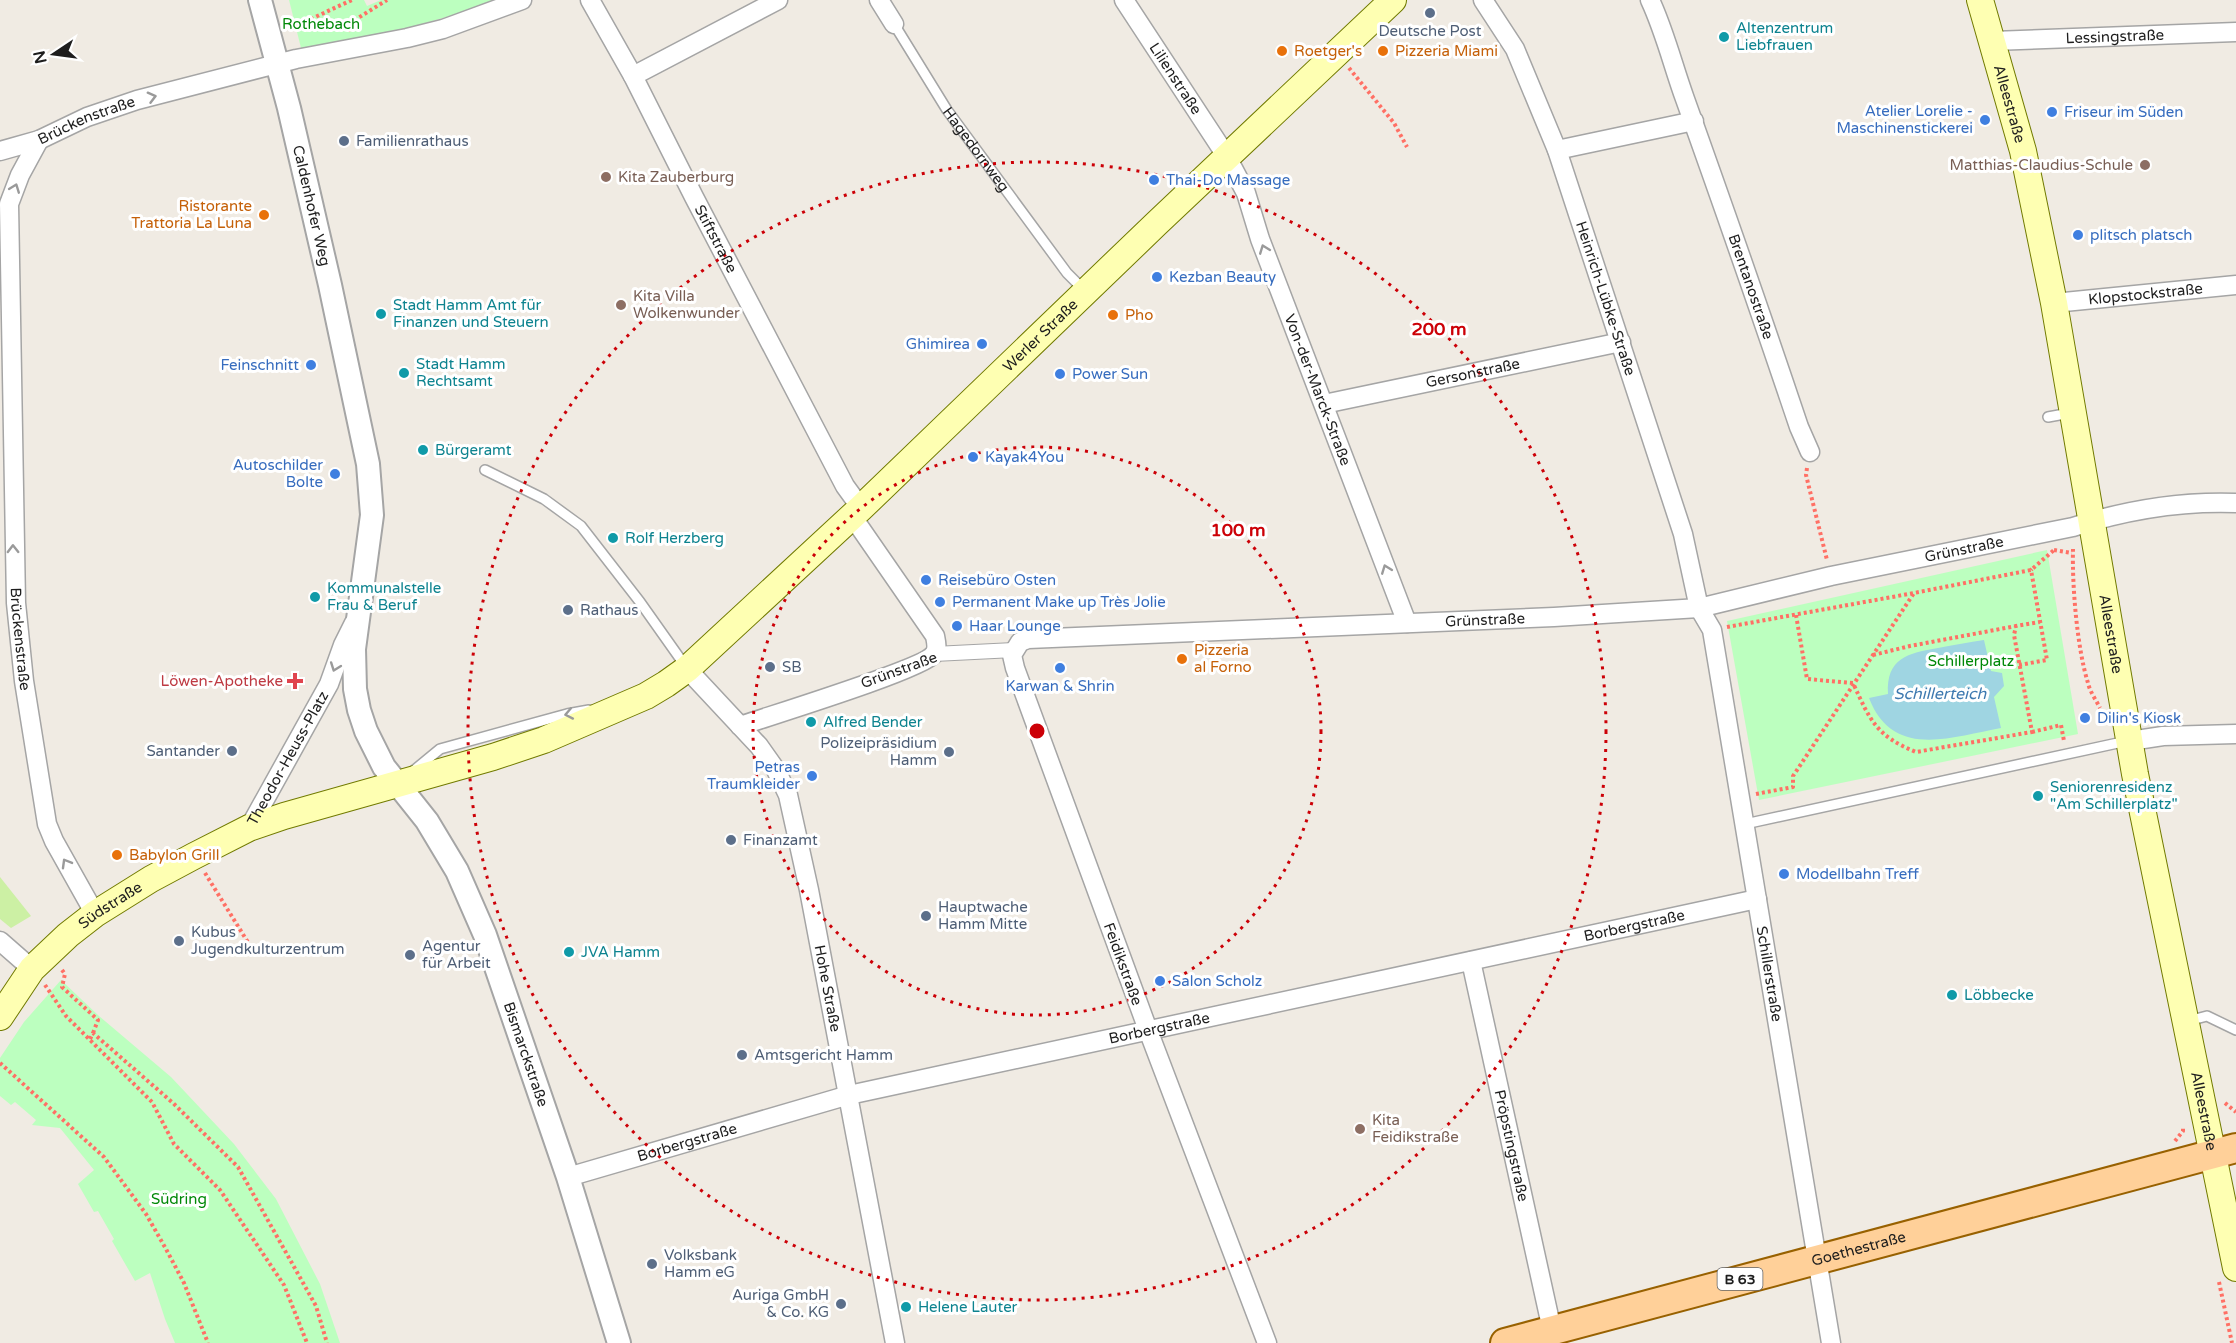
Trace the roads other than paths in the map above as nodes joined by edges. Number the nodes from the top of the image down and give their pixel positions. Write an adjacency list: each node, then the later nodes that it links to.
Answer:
1 (260, 0): 14 (street, Caldenhofer Weg)
2 (522, 0): 14 (street)
3 (590, 0): 15 (street, Stiftstraße)
4 (778, 0): 15 (street)
5 (879, 0): 11 (street, Hagedornweg)
6 (1124, 0): 20 (street, Lilienstraße)
7 (1393, 0): 20 (main road, Werler Straße)
8 (1483, 0): 19 (street, Heinrich-Lübke-Straße)
9 (1650, 0): 16 (street, Brentanostraße)
10 (1980, 0): 13 (main road, Alleestraße)
11 (894, 24): 22 (lane, Hagedornweg)
12 (2236, 32): 13 (street, Lessingstraße)
13 (1993, 41): 23 (main road, Alleestraße)
14 (277, 64): 17 (street, Brückenstraße, one-way to 14); 26 (street, Caldenhofer Weg)
15 (633, 76): 30 (street, Stiftstraße)
16 (1694, 121): 19 (street); 27 (street, Brentanostraße)
17 (39, 140): 18 (street); 45 (street, Brückenstraße, one-way to 17)
18 (0, 150)
19 (1557, 150): 24 (street, Heinrich-Lübke-Straße)
20 (1227, 157): 22 (main road, Werler Straße); 25 (street, Von-der-Marck-Straße, one-way to 20)
21 (2236, 285): 23 (street, Klopstockstraße)
22 (1085, 292): 30 (main road, Werler Straße)
23 (2054, 303): 31 (main road, Alleestraße)
24 (1621, 342): 25 (street, Gersonstraße); 32 (street, Heinrich-Lübke-Straße)
25 (1324, 405): 34 (street, Von-der-Marck-Straße, one-way to 25)
26 (358, 413): 33 (street, Theodor-Heuss-Platz)
27 (1810, 452)
28 (485, 470): 37 (lane)
29 (2236, 503): 31 (street, Grünstraße)
30 (856, 512): 36 (street); 37 (main road, Werler Straße)
31 (2091, 521): 32 (street, Grünstraße); 40 (main road, Alleestraße)
32 (1699, 608): 34 (street, Grünstraße); 42 (street, Schillerstraße)
33 (359, 614): 41 (street, Theodor-Heuss-Platz); 43 (street, Theodor-Heuss-Platz, one-way to 43)
34 (1407, 623): 35 (street, Grünstraße)
35 (1014, 650): 36 (street, Grünstraße); 51 (street, Feidikstraße)
36 (934, 654): 38 (street, Grünstraße)
37 (687, 669): 38 (street, Hohe Straße); 41 (main road, Theodor-Heuss-Platz)
38 (740, 726): 53 (street, Hohe Straße)
39 (2236, 734): 40 (street)
40 (2130, 741): 42 (lane); 50 (main road, Alleestraße)
41 (397, 784): 43 (main road, Theodor-Heuss-Platz); 55 (street, Bismarckstraße)
42 (1745, 824): 44 (street, Schillerstraße)
43 (249, 828): 45 (main road, Südstraße)
44 (1757, 899): 48 (street, Borbergstraße); 56 (street, Schillerstraße)
45 (95, 914): 47 (main road, Südstraße)
46 (0, 941): 47 (street)
47 (40, 960): 49 (main road, Südstraße)
48 (1471, 961): 51 (street, Borbergstraße); 58 (street, Pröpstingstraße)
49 (0, 1017)
50 (2186, 1021): 52 (lane); 54 (main road, Alleestraße)
51 (1148, 1030): 53 (street, Borbergstraße); 61 (street, Feidikstraße)
52 (2236, 1030)
53 (849, 1095): 55 (street, Borbergstraße); 60 (street, Hohe Straße)
54 (2224, 1151): 56 (main road, Goethestraße / B 63); 57 (main road, Alleestraße)
55 (568, 1177): 59 (street, Bismarckstraße)
56 (1816, 1259): 58 (main road, Goethestraße / B 63); 63 (street, Schillerstraße)
57 (2236, 1268)
58 (1552, 1330): 62 (main road, Goethestraße / B 63)
59 (619, 1343)
60 (895, 1343)
61 (1267, 1343)
62 (1505, 1343)
63 (1831, 1343)

